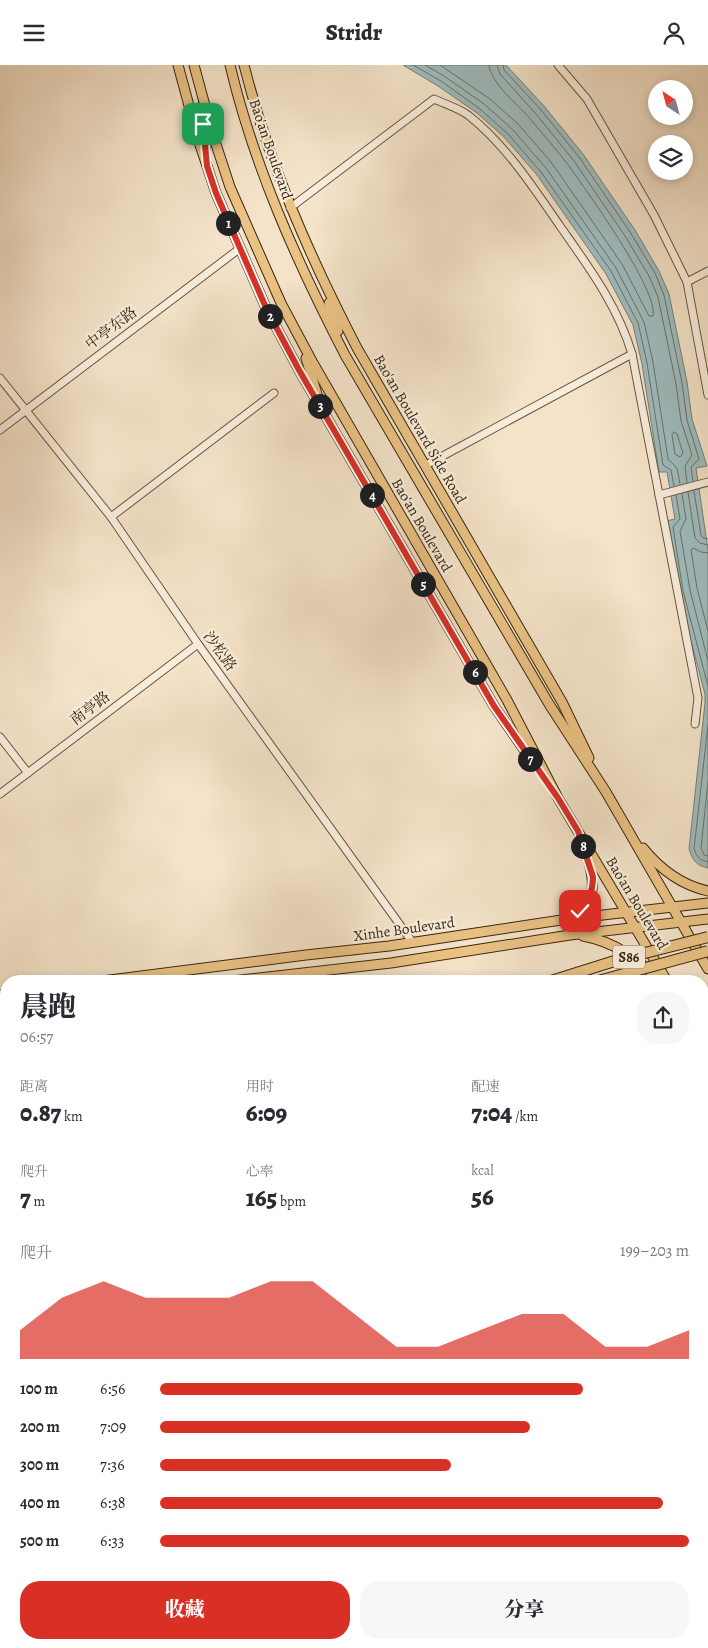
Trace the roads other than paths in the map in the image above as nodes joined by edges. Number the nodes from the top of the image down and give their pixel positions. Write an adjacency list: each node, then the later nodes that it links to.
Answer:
1 (178, 65): 7 (main road)
2 (194, 65): 6 (main road, Bao'an Boulevard)
3 (230, 65): 15 (main road, Bao'an Boulevard)
4 (244, 65): 8 (main road, Bao'an Boulevard Side Road)
5 (558, 65): 12 (street)
6 (198, 82): 7 (main road); 13 (main road, Bao'an Boulevard)
7 (207, 166): 9 (main road)
8 (290, 207): 11 (main road, Bao'an Boulevard Side Road); 14 (street)
9 (239, 249): 19 (street, 中亭东路); 20 (main road)
10 (708, 271): 12 (street)
11 (320, 276): 15 (main road); 22 (main road, Bao'an Boulevard Side Road)
12 (687, 282): 18 (street)
13 (298, 335): 20 (main road); 32 (main road, Bao'an Boulevard)
14 (632, 354): 22 (street); 24 (street)
15 (345, 355): 30 (main road, Bao'an Boulevard)
16 (0, 378): 19 (street, 沙松路)
17 (274, 393): 25 (street)
18 (708, 395)
19 (25, 410): 21 (street, 中亭东路); 25 (street, 沙松路)
20 (323, 412): 32 (main road)
21 (0, 430)
22 (426, 465): 30 (main road, Bao'an Boulevard Side Road)
23 (708, 482): 24 (street)
24 (659, 495): 27 (street)
25 (111, 517): 26 (street, 沙松路)
26 (198, 644): 29 (street, 南亭路); 45 (street, 沙松路)
27 (695, 724)
28 (0, 737): 29 (street)
29 (28, 773): 31 (street, 南亭路)
30 (606, 793): 33 (main road, Bao'an Boulevard)
31 (0, 794)
32 (558, 798): 34 (main road, Bao'an Boulevard)
33 (625, 825): 35 (main road); 37 (main road, Bao'an Boulevard)
34 (578, 831): 38 (main road, Bao'an Boulevard); 39 (main road)
35 (708, 891)
36 (708, 903): 37 (main road, Xinhe Boulevard)
37 (672, 907): 38 (main road, Xinhe Boulevard); 41 (main road, Bao'an Boulevard)
38 (626, 912): 39 (main road, Xinhe Boulevard); 42 (main road, Bao'an Boulevard)
39 (568, 919): 45 (main road, Xinhe Boulevard)
40 (708, 919): 41 (main road, Xinhe Boulevard)
41 (680, 922): 42 (main road, Xinhe Boulevard); 47 (main road, Bao'an Boulevard)
42 (635, 927): 43 (main road, Xinhe Boulevard); 53 (main road, Bao'an Boulevard)
43 (570, 935): 49 (main road, Xinhe Boulevard); 52 (main road)
44 (708, 937): 50 (highway, S86, bridge)
45 (413, 943): 48 (main road, Xinhe Boulevard)
46 (708, 951): 51 (highway, S86, bridge)
47 (708, 969)
48 (151, 975)
49 (285, 975)
50 (571, 975)
51 (620, 975)
52 (654, 975)
53 (663, 975)

